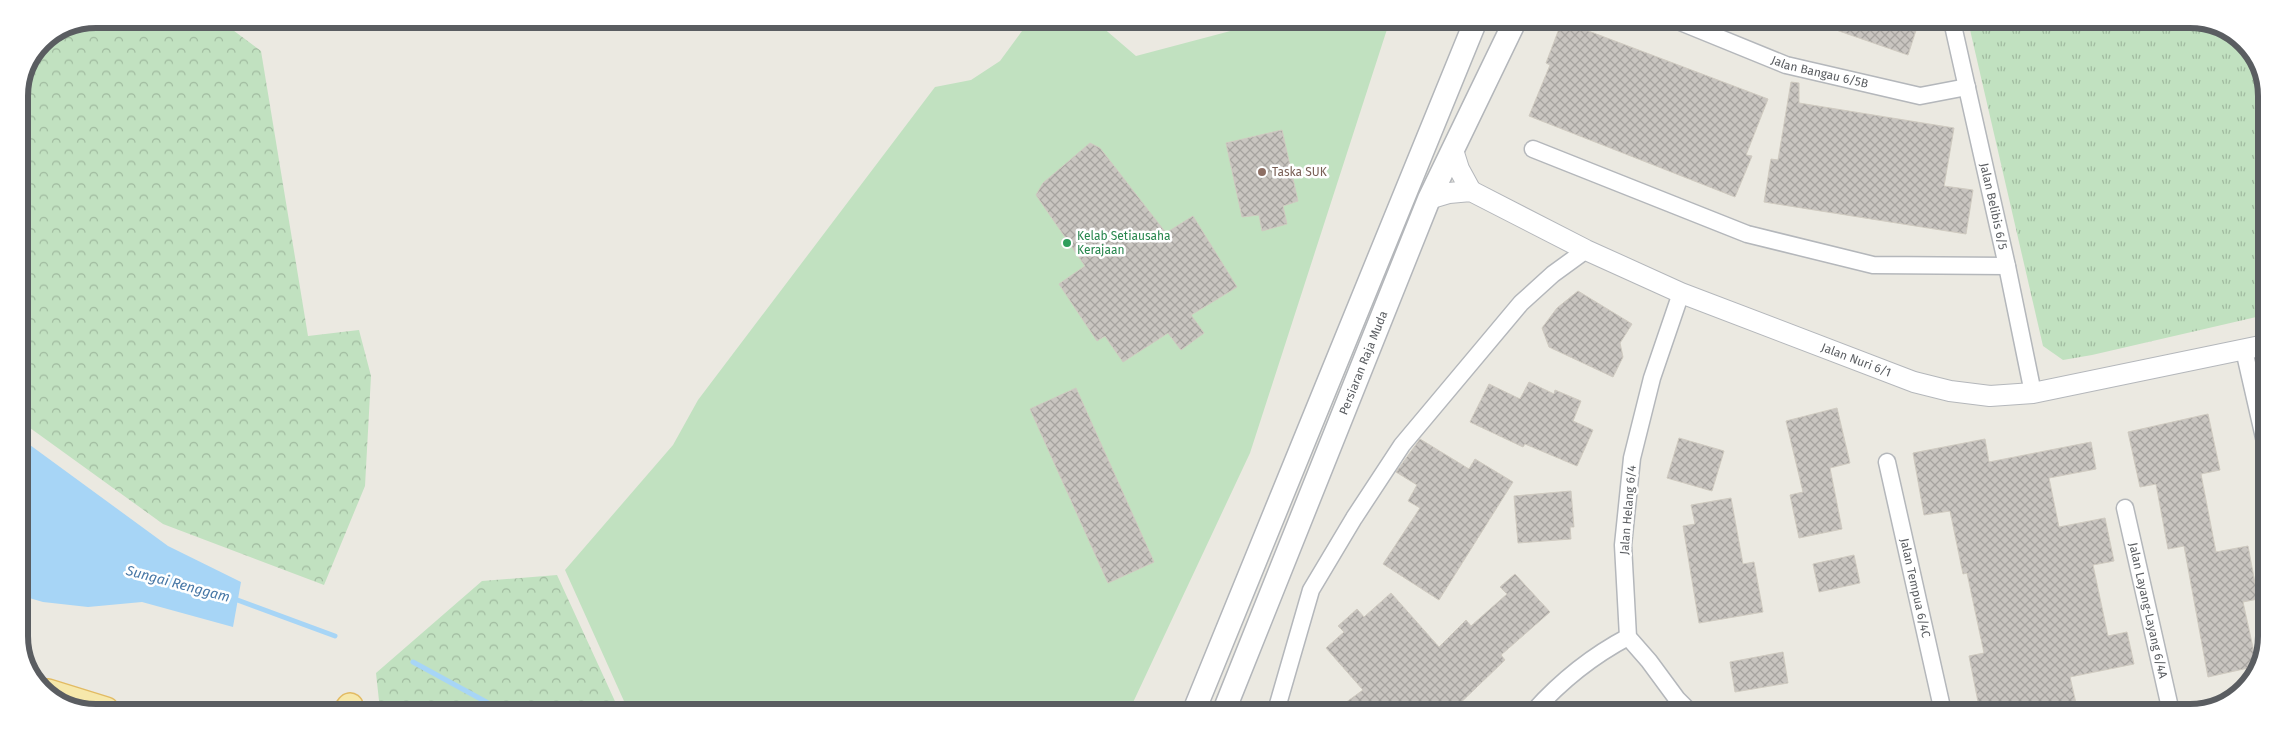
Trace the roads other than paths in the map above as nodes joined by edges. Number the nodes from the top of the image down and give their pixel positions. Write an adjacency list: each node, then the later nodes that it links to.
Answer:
1 (1473, 28): 20 (main road, Persiaran Raja Muda)
2 (1511, 28): 7 (main road, Persiaran Raja Muda)
3 (1695, 28): 5 (street, Jalan Bangau 6/5B)
4 (1954, 28): 5 (street, Jalan Belibis 6/5)
5 (1967, 87): 11 (street, Jalan Belibis 6/5)
6 (1533, 149): 11 (street)
7 (1453, 150): 8 (street); 9 (main road, Persiaran Raja Muda)
8 (1471, 191): 9 (street); 10 (street, Jalan Nuri 6/1)
9 (1429, 199): 21 (main road, Persiaran Raja Muda)
10 (1586, 250): 12 (street, Jalan Nuri 6/1); 22 (street)
11 (2007, 266): 15 (street, Jalan Belibis 6/5)
12 (1681, 293): 15 (street, Jalan Nuri 6/1); 19 (street, Jalan Helang 6/4)
13 (2257, 347): 14 (street, Jalan Nuri 6/1)
14 (2244, 350): 15 (street, Jalan Nuri 6/1); 16 (street)
15 (2033, 393)
16 (2258, 413)
17 (1887, 462): 25 (street, Jalan Tempua 6/4C)
18 (2125, 508): 26 (street, Jalan Layang-Layang 6/4A)
19 (1628, 637): 23 (street); 24 (street)
20 (1197, 704)
21 (1227, 704)
22 (1278, 704)
23 (1541, 704)
24 (1682, 704)
25 (1941, 704)
26 (2169, 704)

